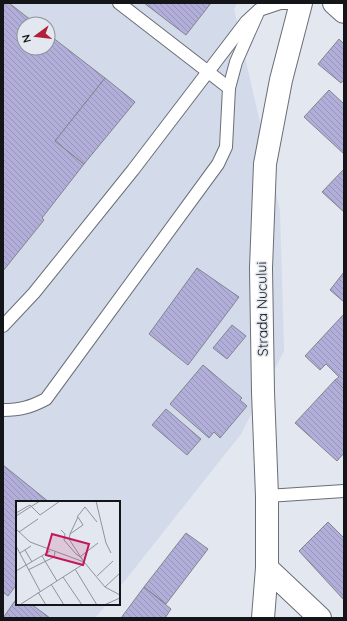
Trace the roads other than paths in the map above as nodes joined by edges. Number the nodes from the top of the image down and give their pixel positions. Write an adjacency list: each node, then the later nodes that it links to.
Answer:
1 (119, 3): 6 (lane)
2 (301, 3): 4 (lane); 11 (street, Strada Nucului)
3 (334, 3): 5 (street)
4 (259, 10): 6 (lane); 7 (lane)
5 (344, 12)
6 (208, 72): 7 (lane); 8 (lane)
7 (228, 88): 9 (lane)
8 (3, 326)
9 (3, 410)
10 (344, 491): 11 (lane)
11 (267, 496): 12 (street, Strada Nucului)
12 (266, 568): 13 (street, Strada Nucului); 14 (street)
13 (263, 618)
14 (320, 618)

